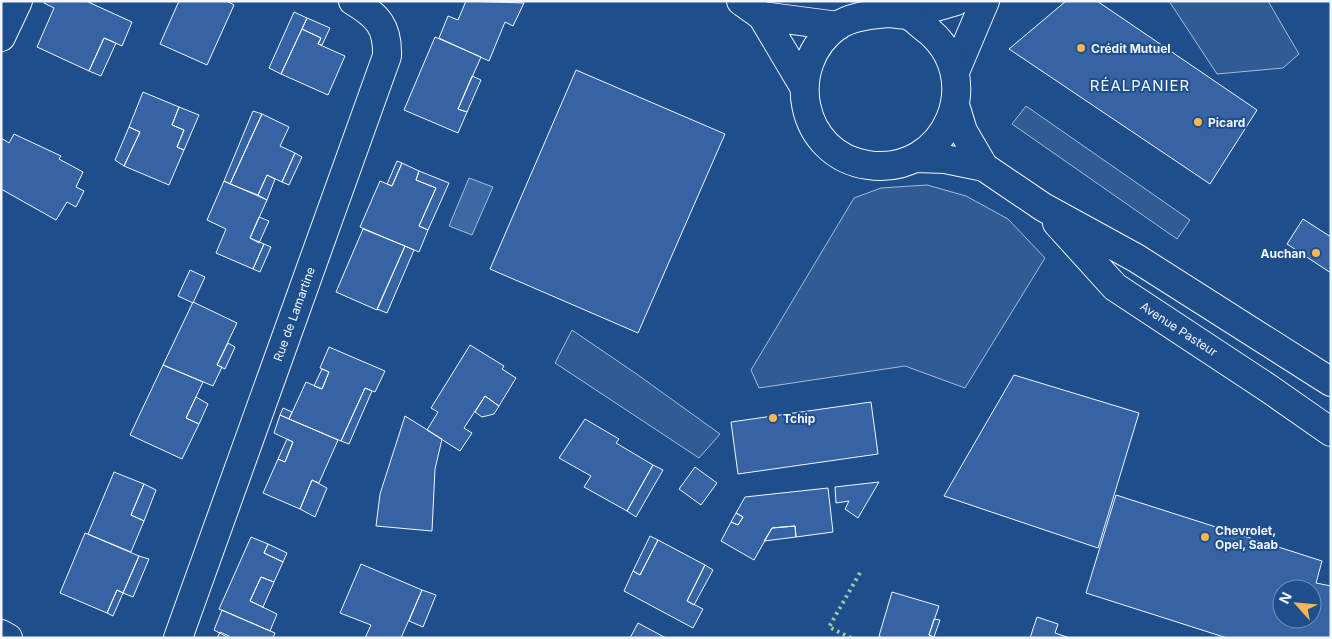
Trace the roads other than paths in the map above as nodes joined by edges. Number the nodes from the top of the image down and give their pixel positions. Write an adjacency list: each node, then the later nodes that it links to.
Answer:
1 (18, 1): 8 (main road)
2 (354, 1): 19 (main road, Rue de Lamartine)
3 (956, 1): 6 (main road)
4 (985, 1): 9 (main road)
5 (752, 9): 7 (main road); 10 (main road)
6 (908, 15): 7 (main road); 9 (main road)
7 (838, 26): 10 (main road)
8 (1, 38)
9 (955, 72): 11 (main road)
10 (803, 86): 12 (main road)
11 (955, 105): 12 (main road); 13 (main road, Avenue Pasteur)
12 (916, 158): 13 (main road, Avenue Pasteur)
13 (984, 167): 14 (main road, Avenue Pasteur)
14 (1043, 207): 15 (main road, Avenue Pasteur); 16 (main road, Avenue Pasteur)
15 (1331, 382)
16 (1331, 432)
17 (1, 634): 18 (main road)
18 (8, 638)
19 (178, 638)

